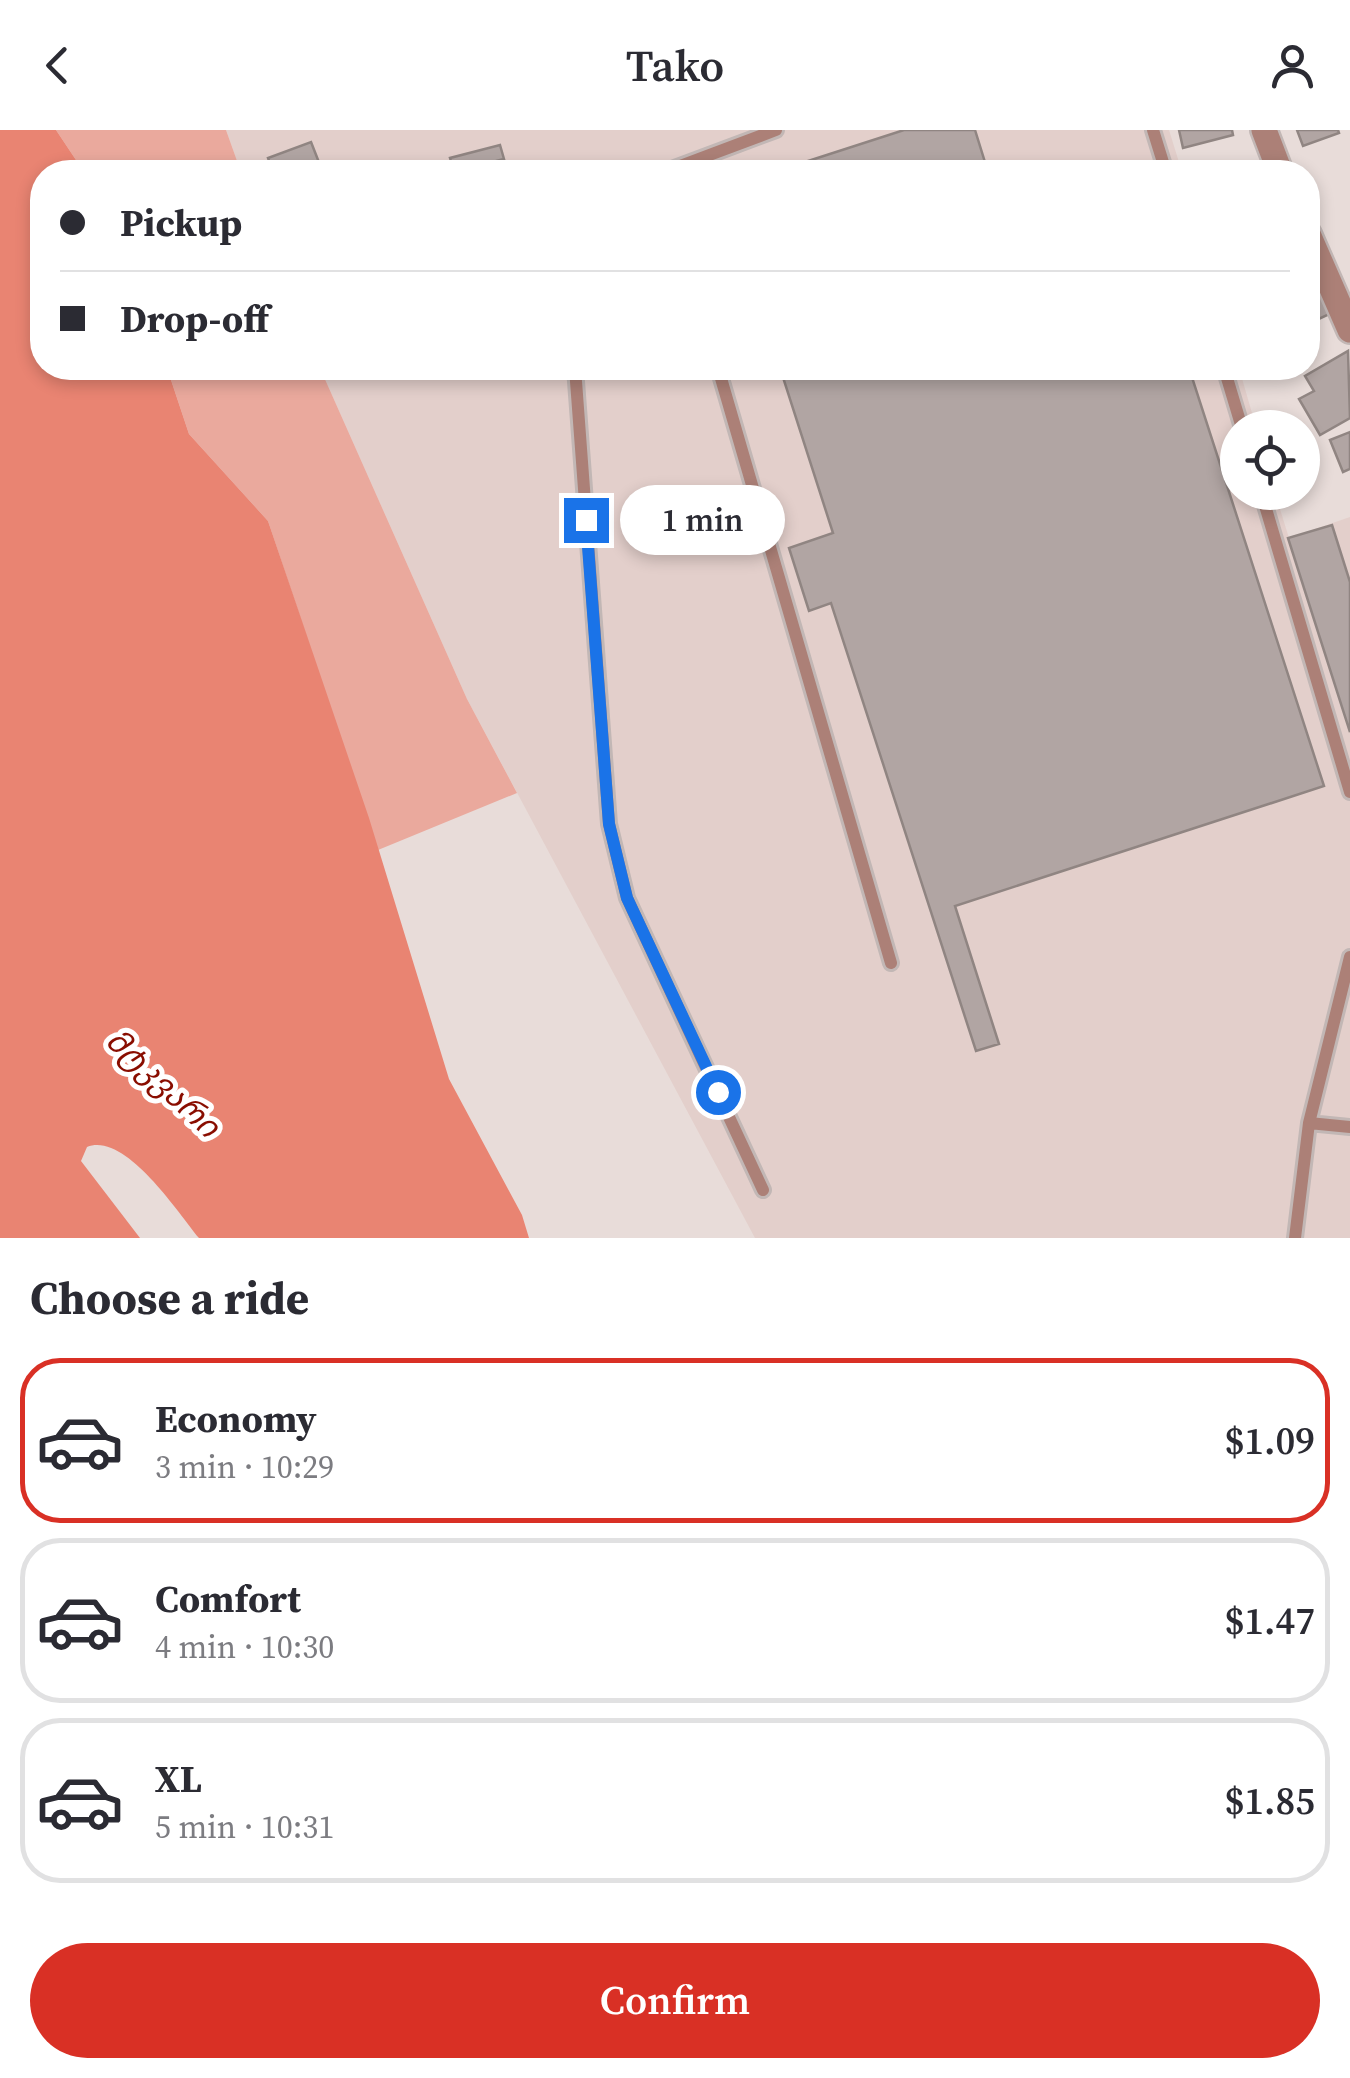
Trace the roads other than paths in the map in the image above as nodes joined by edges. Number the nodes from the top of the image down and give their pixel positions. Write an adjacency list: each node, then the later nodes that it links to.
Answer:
1 (776, 130): 4 (lane)
2 (1153, 130): 5 (lane)
3 (1264, 130): 6 (street)
4 (696, 160)
5 (1162, 160)
6 (1275, 160)
7 (1320, 261): 8 (street)
8 (1350, 330)
9 (576, 380): 19 (lane)
10 (721, 380): 16 (lane)
11 (1228, 380): 12 (lane)
12 (1237, 410)
13 (1266, 510): 14 (lane)
14 (1350, 792)
15 (1350, 957): 17 (lane)
16 (891, 963)
17 (1309, 1123): 18 (lane); 20 (lane)
18 (1350, 1127)
19 (763, 1190)
20 (1295, 1238)

